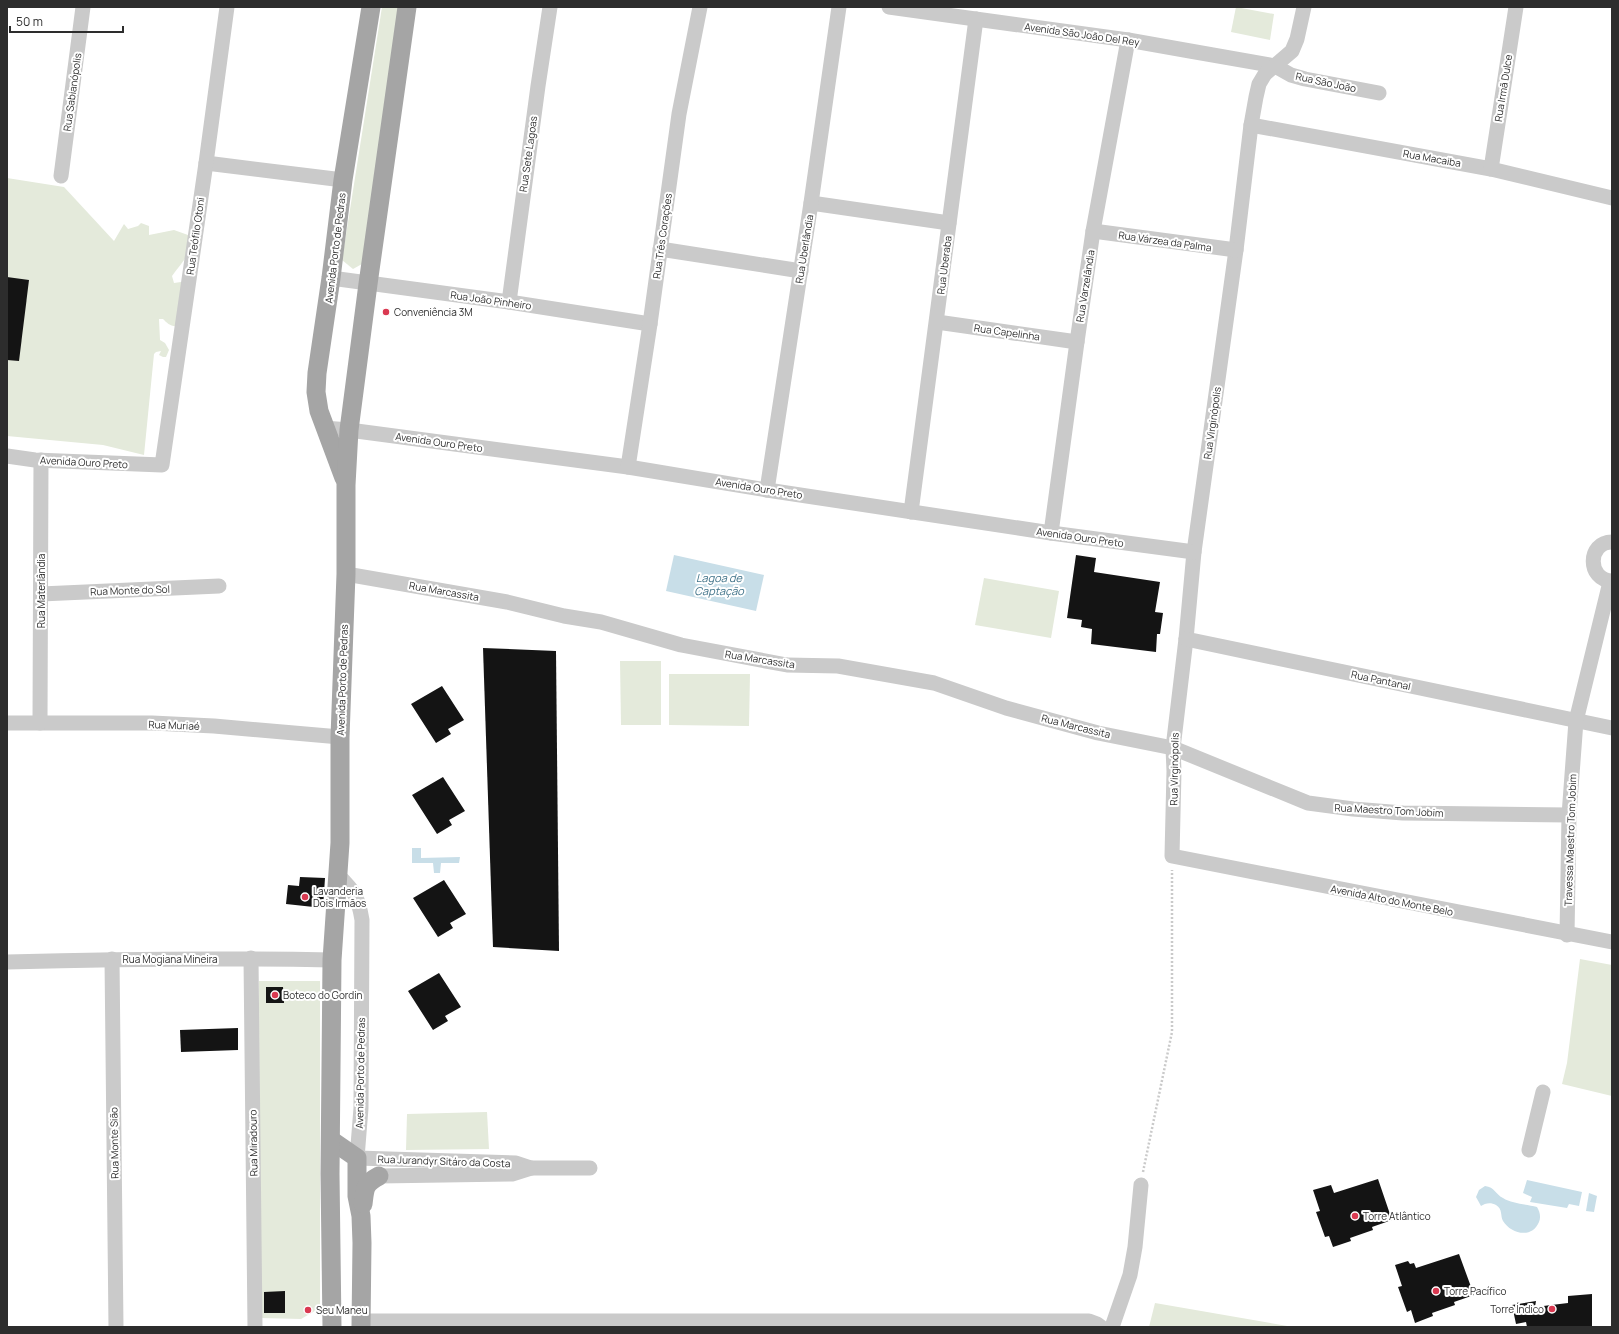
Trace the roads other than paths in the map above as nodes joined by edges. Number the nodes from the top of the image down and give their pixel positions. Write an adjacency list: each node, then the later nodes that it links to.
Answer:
1 (84, 7): 19 (street, Rua Sabianópolis)
2 (227, 7): 17 (street, Rua Teófilo Otoni)
3 (371, 7): 20 (main road, Avenida Porto de Pedras)
4 (408, 7): 29 (main road, Avenida Porto de Pedras)
5 (550, 7): 30 (street, Rua Sete Lagoas)
6 (700, 7): 25 (street, Rua Três Corações)
7 (839, 7): 22 (street, Rua Uberlândia)
8 (889, 7): 11 (street, Avenida São João Del Rey)
9 (1304, 7): 14 (street, Rua Virginópolis)
10 (1516, 7): 18 (street, Rua Irmã Dulce)
11 (905, 8): 12 (street, Avenida São João Del Rey)
12 (976, 19): 13 (street, Avenida São João Del Rey); 23 (street, Rua Uberaba)
13 (1128, 40): 14 (street, Avenida São João Del Rey); 24 (street, Rua Varzelândia)
14 (1275, 66): 15 (street, Rua São João); 16 (street, Rua Virginópolis)
15 (1380, 93)
16 (1251, 125): 18 (street, Rua Macaiba); 26 (street, Rua Virginópolis)
17 (206, 163): 20 (street); 38 (street, Rua Teófilo Otoni)
18 (1491, 169): 21 (street, Rua Macaiba)
19 (61, 176)
20 (343, 180): 28 (main road, Avenida Porto de Pedras)
21 (1612, 198)
22 (811, 203): 23 (street); 27 (street, Rua Uberlândia)
23 (949, 223): 31 (street, Rua Uberaba)
24 (1093, 231): 26 (street, Rua Várzea da Palma); 33 (street, Rua Varzelândia)
25 (660, 249): 27 (street); 32 (street, Rua Três Corações)
26 (1236, 250): 45 (street, Rua Virginópolis)
27 (801, 271): 41 (street, Rua Uberlândia)
28 (332, 278): 29 (street, Rua João Pinheiro); 34 (main road, Avenida Porto de Pedras)
29 (368, 284): 30 (street, Rua João Pinheiro); 35 (main road, Avenida Porto de Pedras)
30 (508, 302): 32 (street, Rua João Pinheiro)
31 (937, 322): 33 (street, Rua Capelinha); 42 (street, Rua Uberaba)
32 (650, 324): 39 (street, Rua Três Corações)
33 (1077, 342): 43 (street, Rua Varzelândia)
34 (324, 428): 35 (street, Avenida Ouro Preto); 40 (main road, Avenida Porto de Pedras)
35 (349, 430): 39 (street, Avenida Ouro Preto); 40 (main road, Avenida Porto de Pedras)
36 (7, 456): 37 (street, Avenida Ouro Preto)
37 (41, 460): 38 (street, Avenida Ouro Preto); 49 (street, Rua Materlândia)
38 (162, 465)
39 (628, 467): 41 (street, Avenida Ouro Preto)
40 (346, 485): 46 (main road, Avenida Porto de Pedras)
41 (767, 490): 42 (street, Avenida Ouro Preto)
42 (911, 512): 43 (street, Avenida Ouro Preto)
43 (1051, 533): 45 (street, Avenida Ouro Preto)
44 (1612, 542): 47 (street)
45 (1194, 552): 50 (street, Rua Virginópolis)
46 (346, 574): 55 (main road, Avenida Porto de Pedras); 56 (street, Rua Marcassita)
47 (1611, 582): 51 (street)
48 (220, 586): 49 (street, Rua Monte do Sol)
49 (41, 594): 53 (street, Rua Materlândia)
50 (1186, 639): 51 (street, Rua Pantanal); 56 (street, Rua Virginópolis)
51 (1576, 721): 54 (street, Rua Pantanal); 57 (street, Travessa Maestro Tom Jobim)
52 (7, 723): 53 (street, Rua Muriaé)
53 (40, 723): 55 (street, Rua Muriaé)
54 (1612, 728)
55 (340, 737): 59 (main road, Avenida Porto de Pedras)
56 (1173, 748): 57 (street, Rua Maestro Tom Jobim); 58 (street, Rua Virginópolis)
57 (1569, 815): 60 (street, Travessa Maestro Tom Jobim)
58 (1172, 856): 60 (street, Avenida Alto do Monte Belo)
59 (338, 875): 64 (main road, Avenida Porto de Pedras); 69 (street, Avenida Porto de Pedras)
60 (1567, 934): 61 (street, Avenida Alto do Monte Belo)
61 (1612, 942)
62 (251, 958): 63 (street, Rua Mogiana Mineira); 64 (street, Rua Mogiana Mineira); 78 (street, Rua Miradouro)
63 (112, 959): 65 (street, Rua Mogiana Mineira); 77 (street, Rua Monte Sião)
64 (332, 960): 67 (main road, Avenida Porto de Pedras)
65 (7, 962)
66 (1543, 1092): 68 (street)
67 (331, 1140): 69 (main road); 70 (main road, Avenida Porto de Pedras)
68 (1529, 1150)
69 (357, 1163): 70 (main road); 71 (street, Rua Jurandyr Sitáro da Costa); 75 (main road, Avenida Porto de Pedras)
70 (330, 1164): 79 (main road, Avenida Porto de Pedras)
71 (531, 1168): 72 (street, Rua Jurandyr Sitáro da Costa); 73 (street, Rua Jurandyr Sitáro da Costa)
72 (590, 1168)
73 (379, 1176): 75 (main road)
74 (1141, 1185): 81 (street)
75 (361, 1216): 76 (main road, Avenida Porto de Pedras)
76 (361, 1324): 80 (street)
77 (116, 1327)
78 (255, 1327)
79 (332, 1327)
80 (1102, 1327)
81 (1112, 1327)

